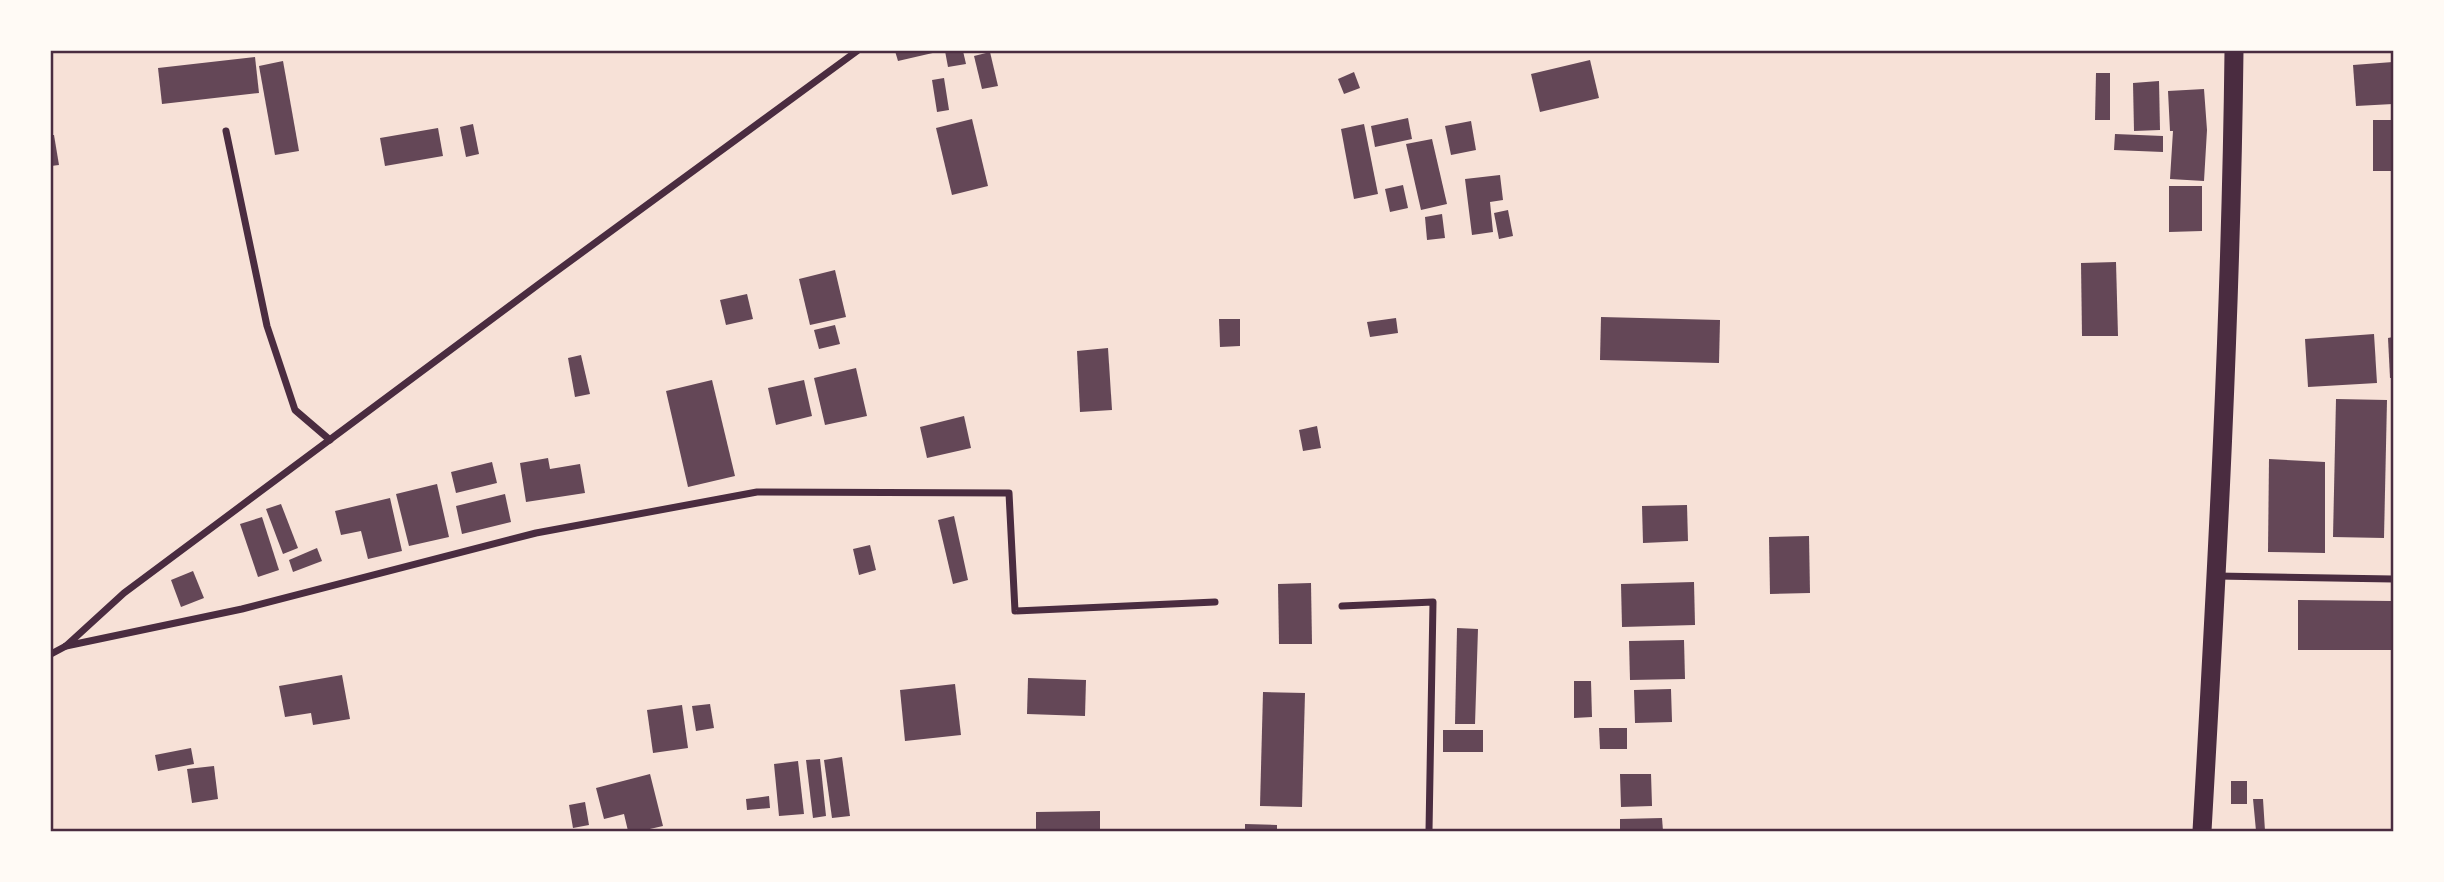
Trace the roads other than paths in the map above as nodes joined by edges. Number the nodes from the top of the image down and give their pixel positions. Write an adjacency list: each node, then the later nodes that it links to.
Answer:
1 (857, 51): 4 (street)
2 (2235, 51): 5 (highway)
3 (226, 131): 4 (street)
4 (330, 440): 9 (street)
5 (2217, 576): 6 (street); 12 (highway)
6 (2393, 579)
7 (1215, 602): 9 (street)
8 (1342, 606): 11 (street)
9 (66, 646): 10 (street)
10 (51, 654)
11 (1429, 831)
12 (2202, 831)

